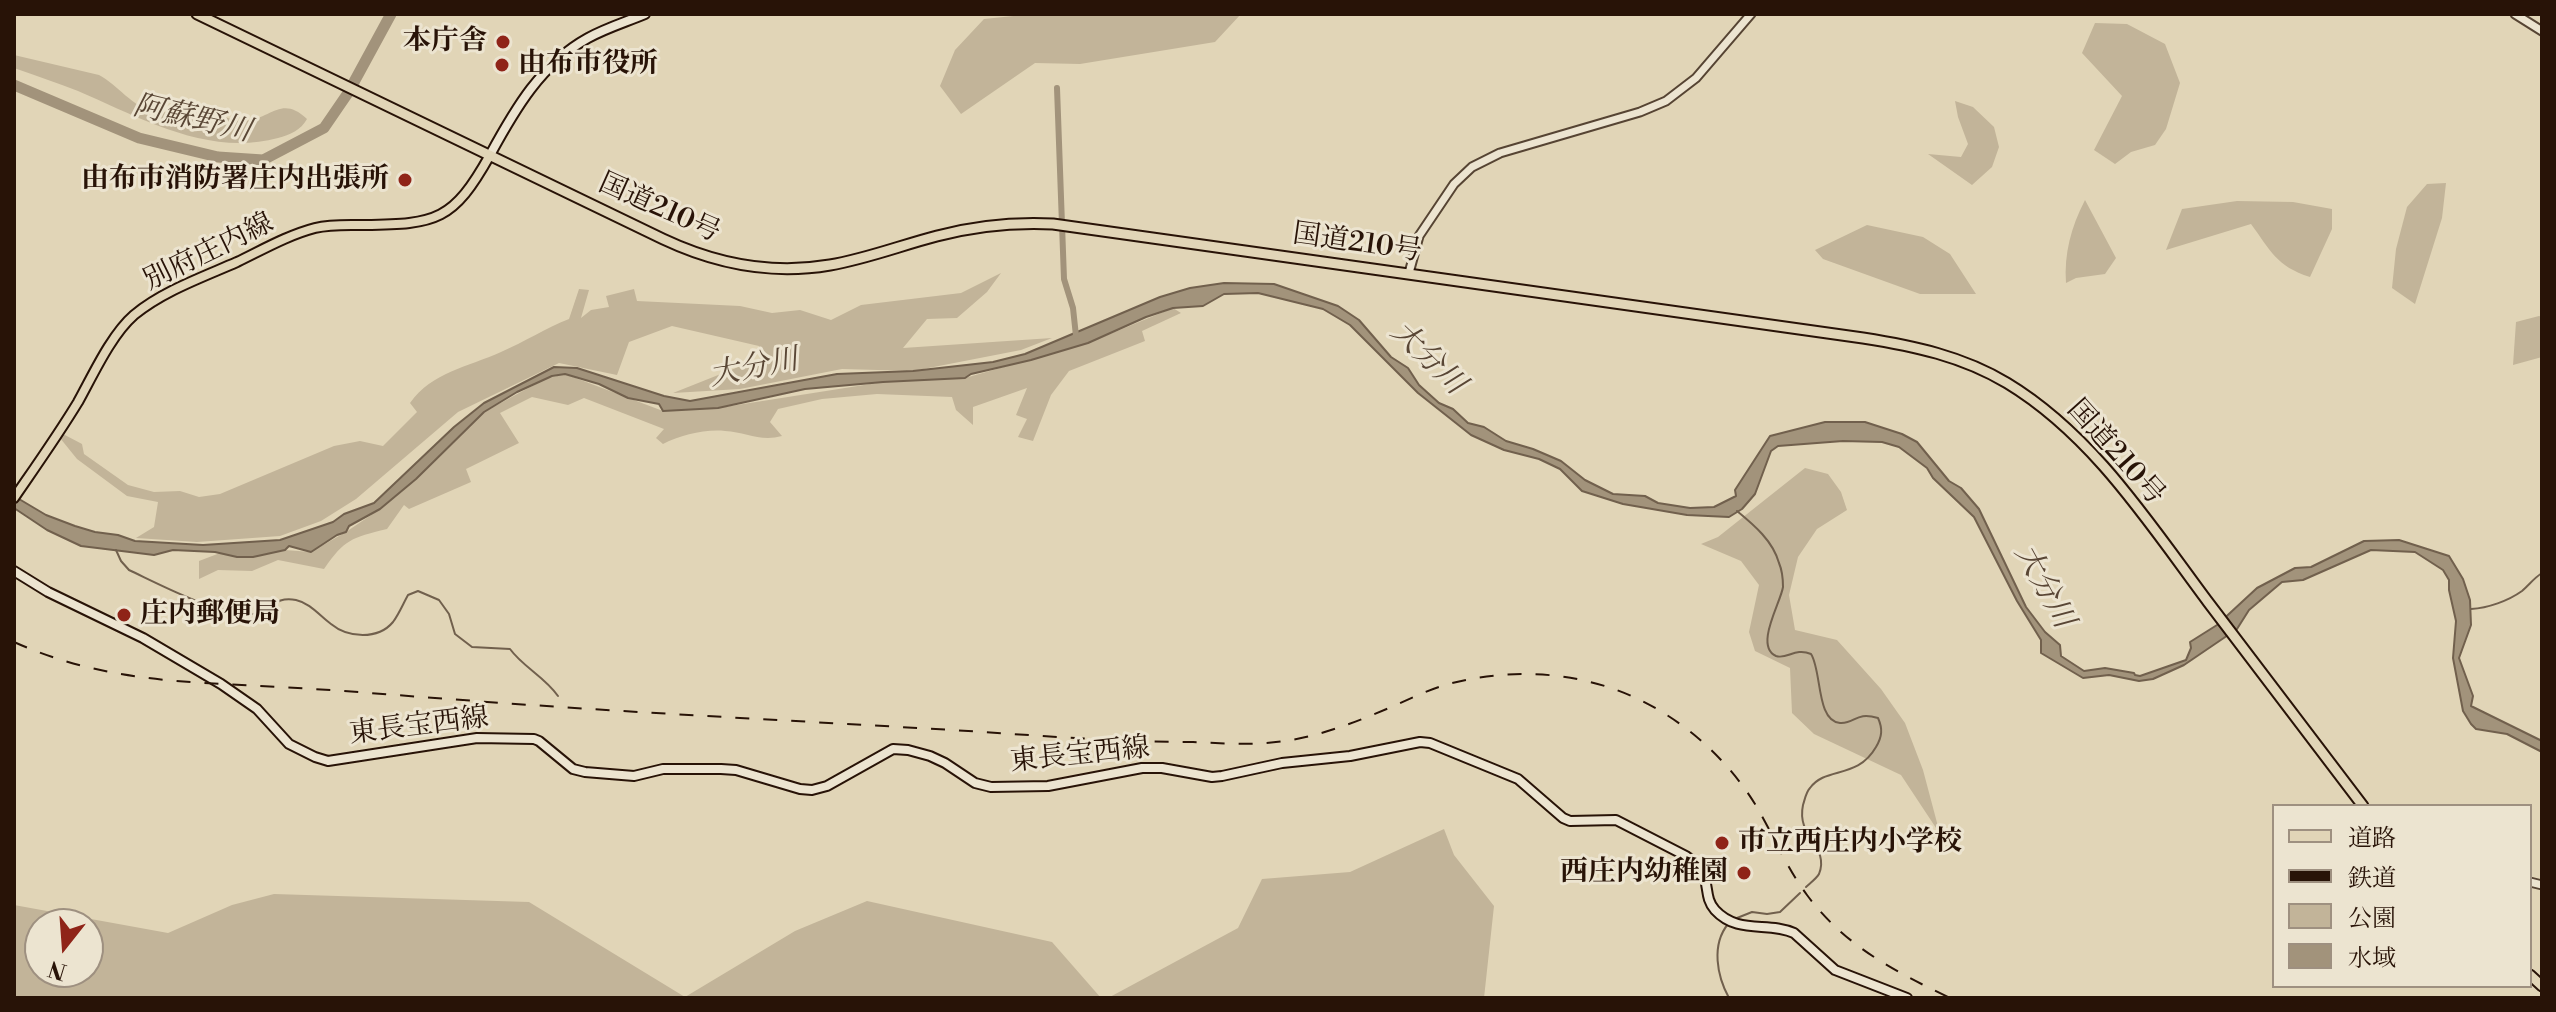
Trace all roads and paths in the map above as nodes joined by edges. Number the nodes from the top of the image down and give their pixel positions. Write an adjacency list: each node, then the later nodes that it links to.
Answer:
1 (197, 14): 5 (highway, 国道210号)
2 (645, 14): 7 (main road)
3 (1751, 14): 8 (street)
4 (2515, 14): 6 (street)
5 (214, 18): 7 (highway, 国道210号)
6 (2542, 31)
7 (490, 155): 8 (highway, 国道210号); 9 (main road, 別府庄内線)
8 (1409, 273): 11 (highway, 国道210号)
9 (14, 498)
10 (14, 571): 12 (main road, 東長宝西線)
11 (2361, 804)
12 (1907, 998)

